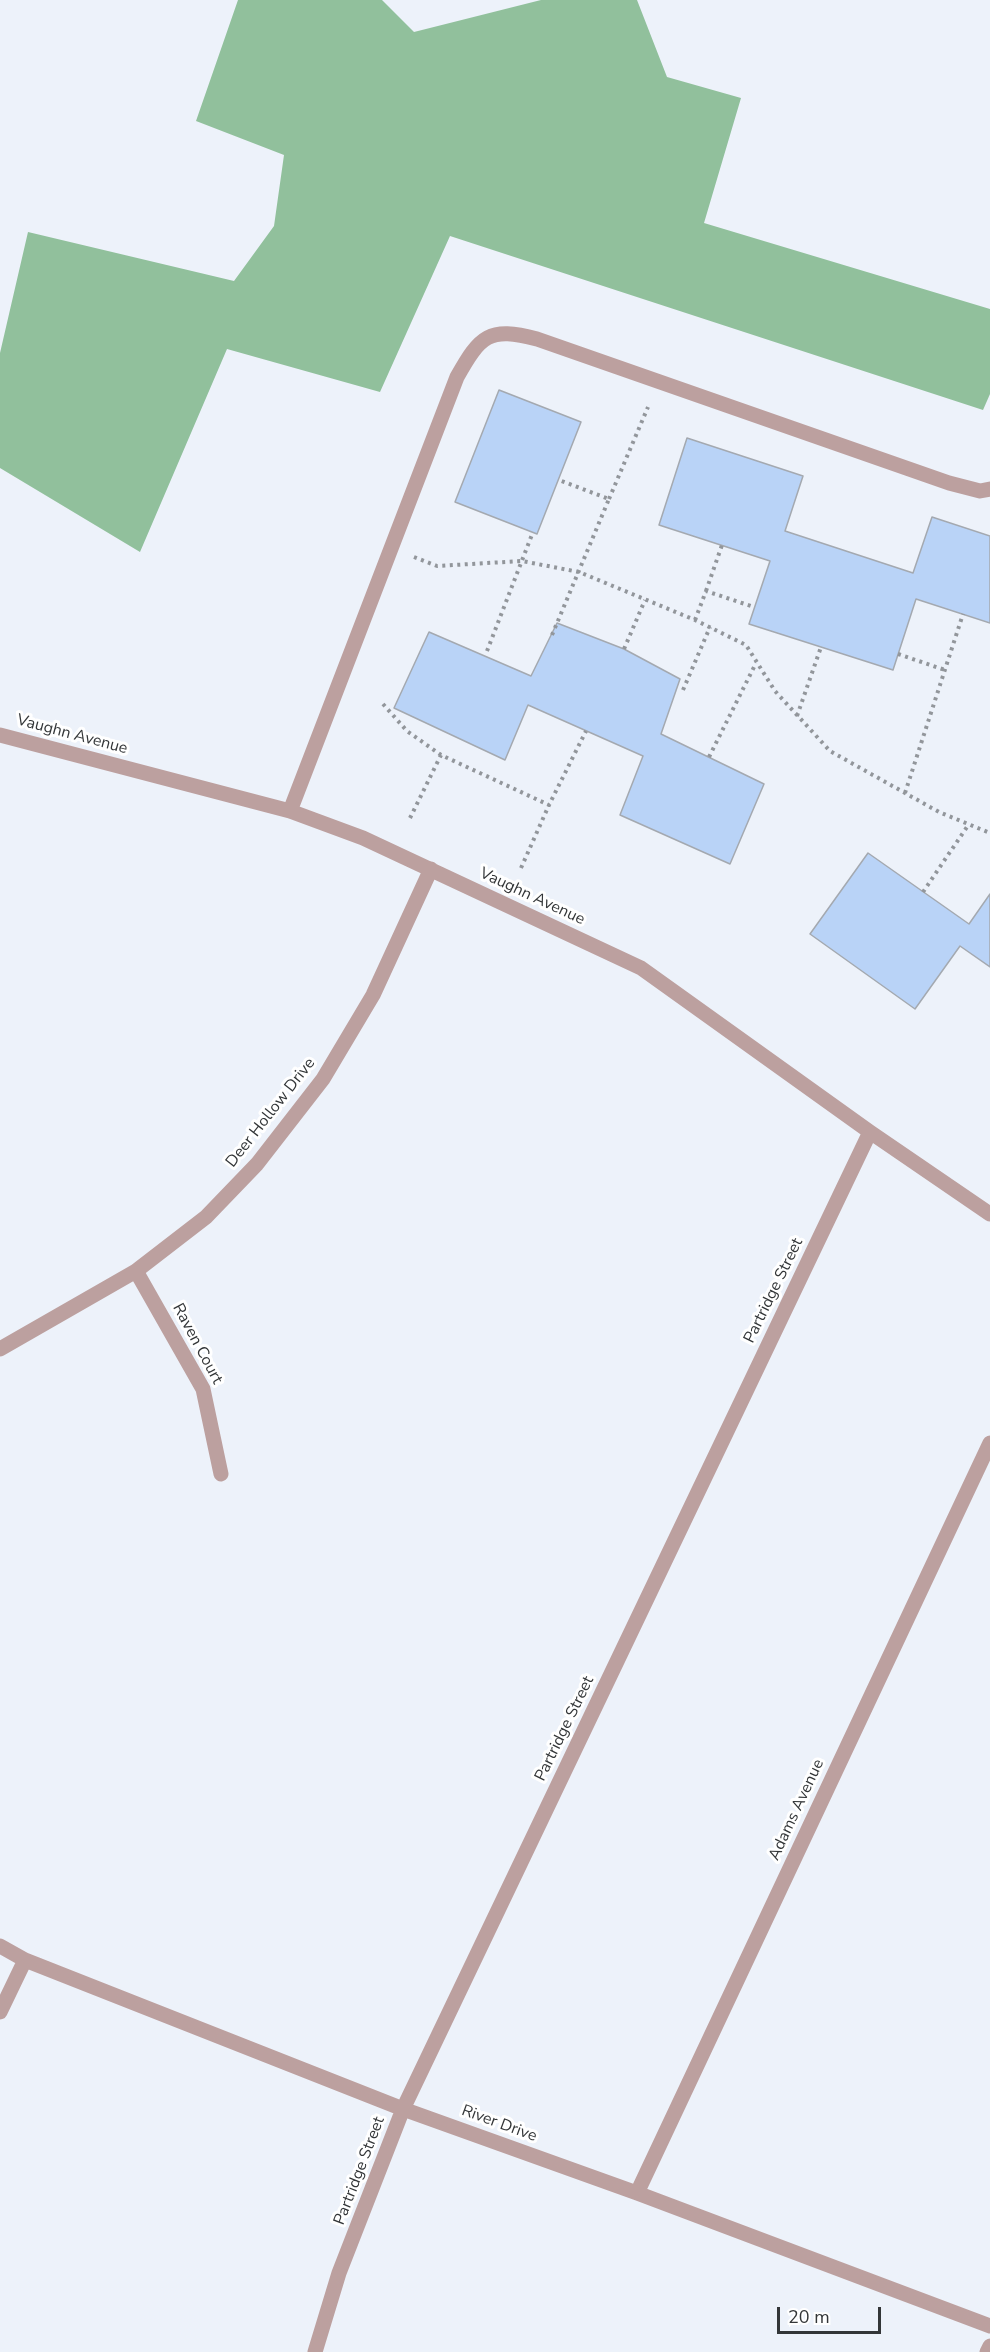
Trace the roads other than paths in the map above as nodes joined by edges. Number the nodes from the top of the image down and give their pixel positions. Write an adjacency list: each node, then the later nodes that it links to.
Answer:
1 (990, 489): 3 (street)
2 (0, 735): 3 (street, Vaughn Avenue)
3 (290, 812): 4 (street, Vaughn Avenue)
4 (431, 869): 5 (street, Vaughn Avenue); 7 (street, Deer Hollow Drive)
5 (870, 1132): 6 (street, Vaughn Avenue); 14 (street, Partridge Street)
6 (990, 1214)
7 (136, 1271): 8 (street, Deer Hollow Drive); 10 (street, Raven Court)
8 (0, 1349)
9 (990, 1443): 15 (street, Adams Avenue)
10 (221, 1474)
11 (0, 1946): 12 (street, River Drive)
12 (25, 1960): 13 (street); 14 (street, River Drive)
13 (0, 2012)
14 (403, 2109): 15 (street, River Drive); 18 (street, Partridge Street)
15 (637, 2193): 16 (street, River Drive)
16 (990, 2326)
17 (990, 2346): 19 (street)
18 (315, 2352)
19 (987, 2352)

